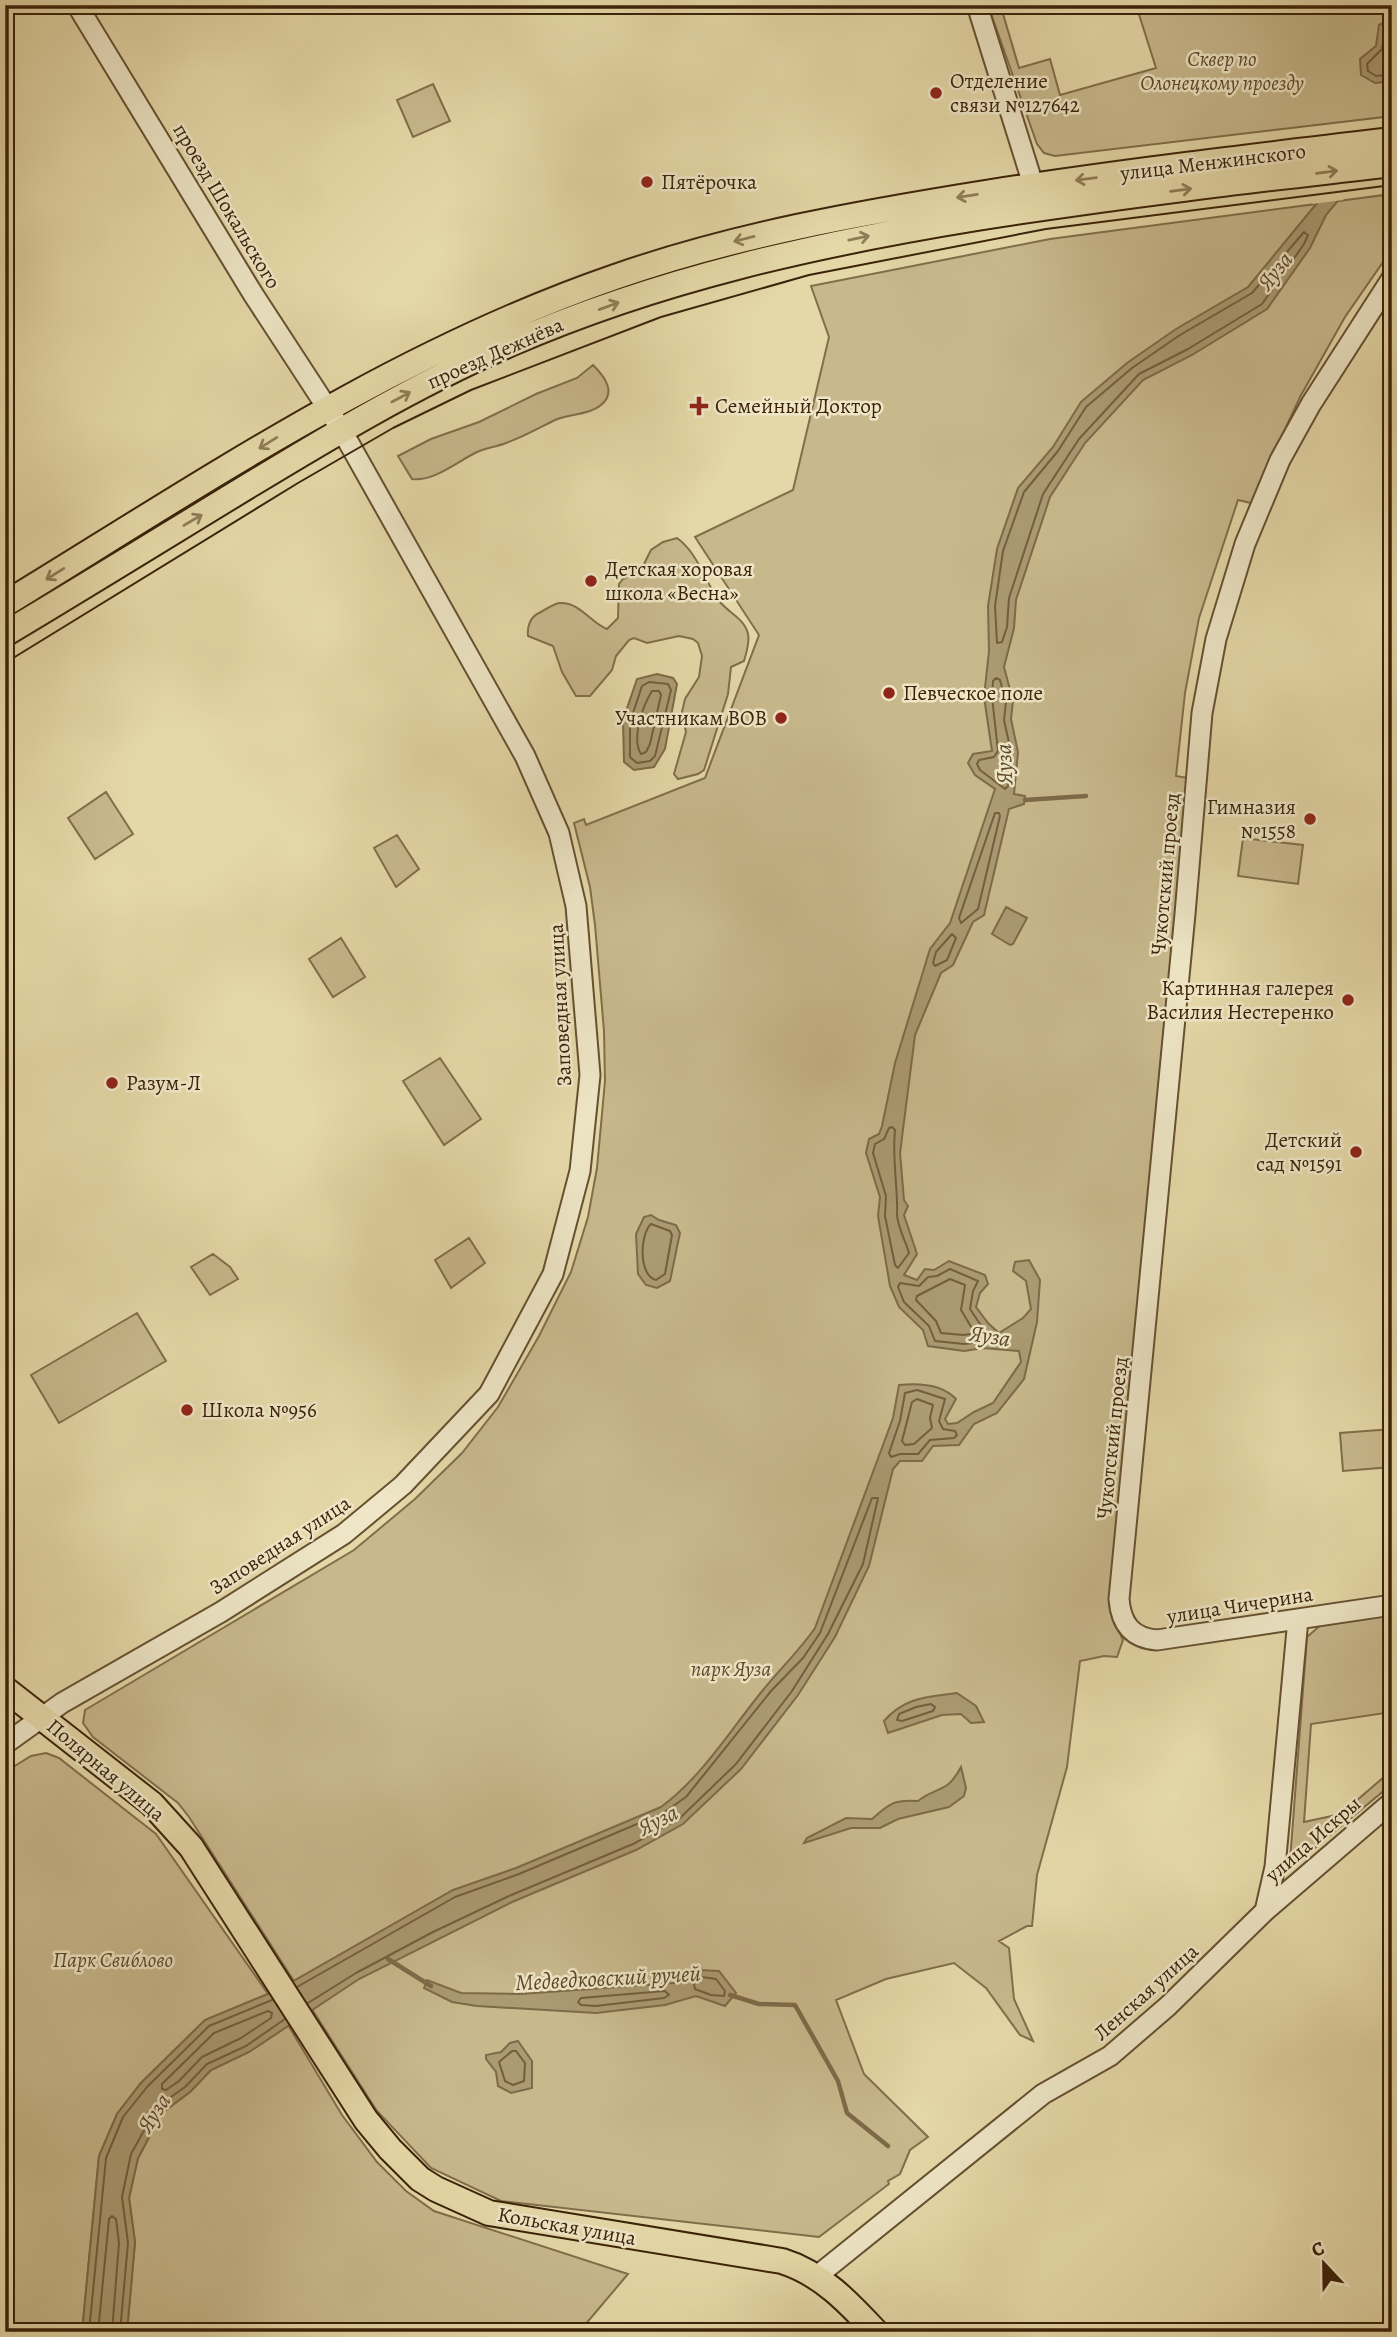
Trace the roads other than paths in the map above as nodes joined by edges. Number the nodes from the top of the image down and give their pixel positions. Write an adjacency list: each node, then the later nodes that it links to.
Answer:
1 (77, 5): 7 (street, проезд Шокальского)
2 (977, 5): 5 (street)
3 (1392, 140): 5 (main road, улица Менжинского, one-way to 5)
4 (1392, 164): 5 (main road, улица Менжинского, one-way to 4)
5 (1037, 197): 7 (main road, проезд Дежнёва, one-way to 7); 8 (main road, проезд Дежнёва, one-way to 5)
6 (1392, 278): 11 (street, Чукотский проезд)
7 (326, 408): 8 (street, проезд Шокальского); 9 (main road, проезд Дежнёва, one-way to 9)
8 (341, 429): 10 (main road, проезд Дежнёва, one-way to 8); 15 (street, Заповедная улица)
9 (5, 604)
10 (5, 634)
11 (1119, 1599): 13 (street, улица Чичерина)
12 (1392, 1605): 13 (street, улица Чичерина)
13 (1298, 1619): 19 (street)
14 (5, 1689): 15 (main road, Полярная улица)
15 (43, 1718): 16 (street, Заповедная улица); 18 (main road, Полярная улица)
16 (5, 1744)
17 (1392, 1802): 19 (street, улица Искры)
18 (172, 1825): 20 (main road, Кольская улица)
19 (1265, 1911): 20 (street, Ленская улица)
20 (817, 2276): 21 (main road, Кольская улица)
21 (876, 2332)

